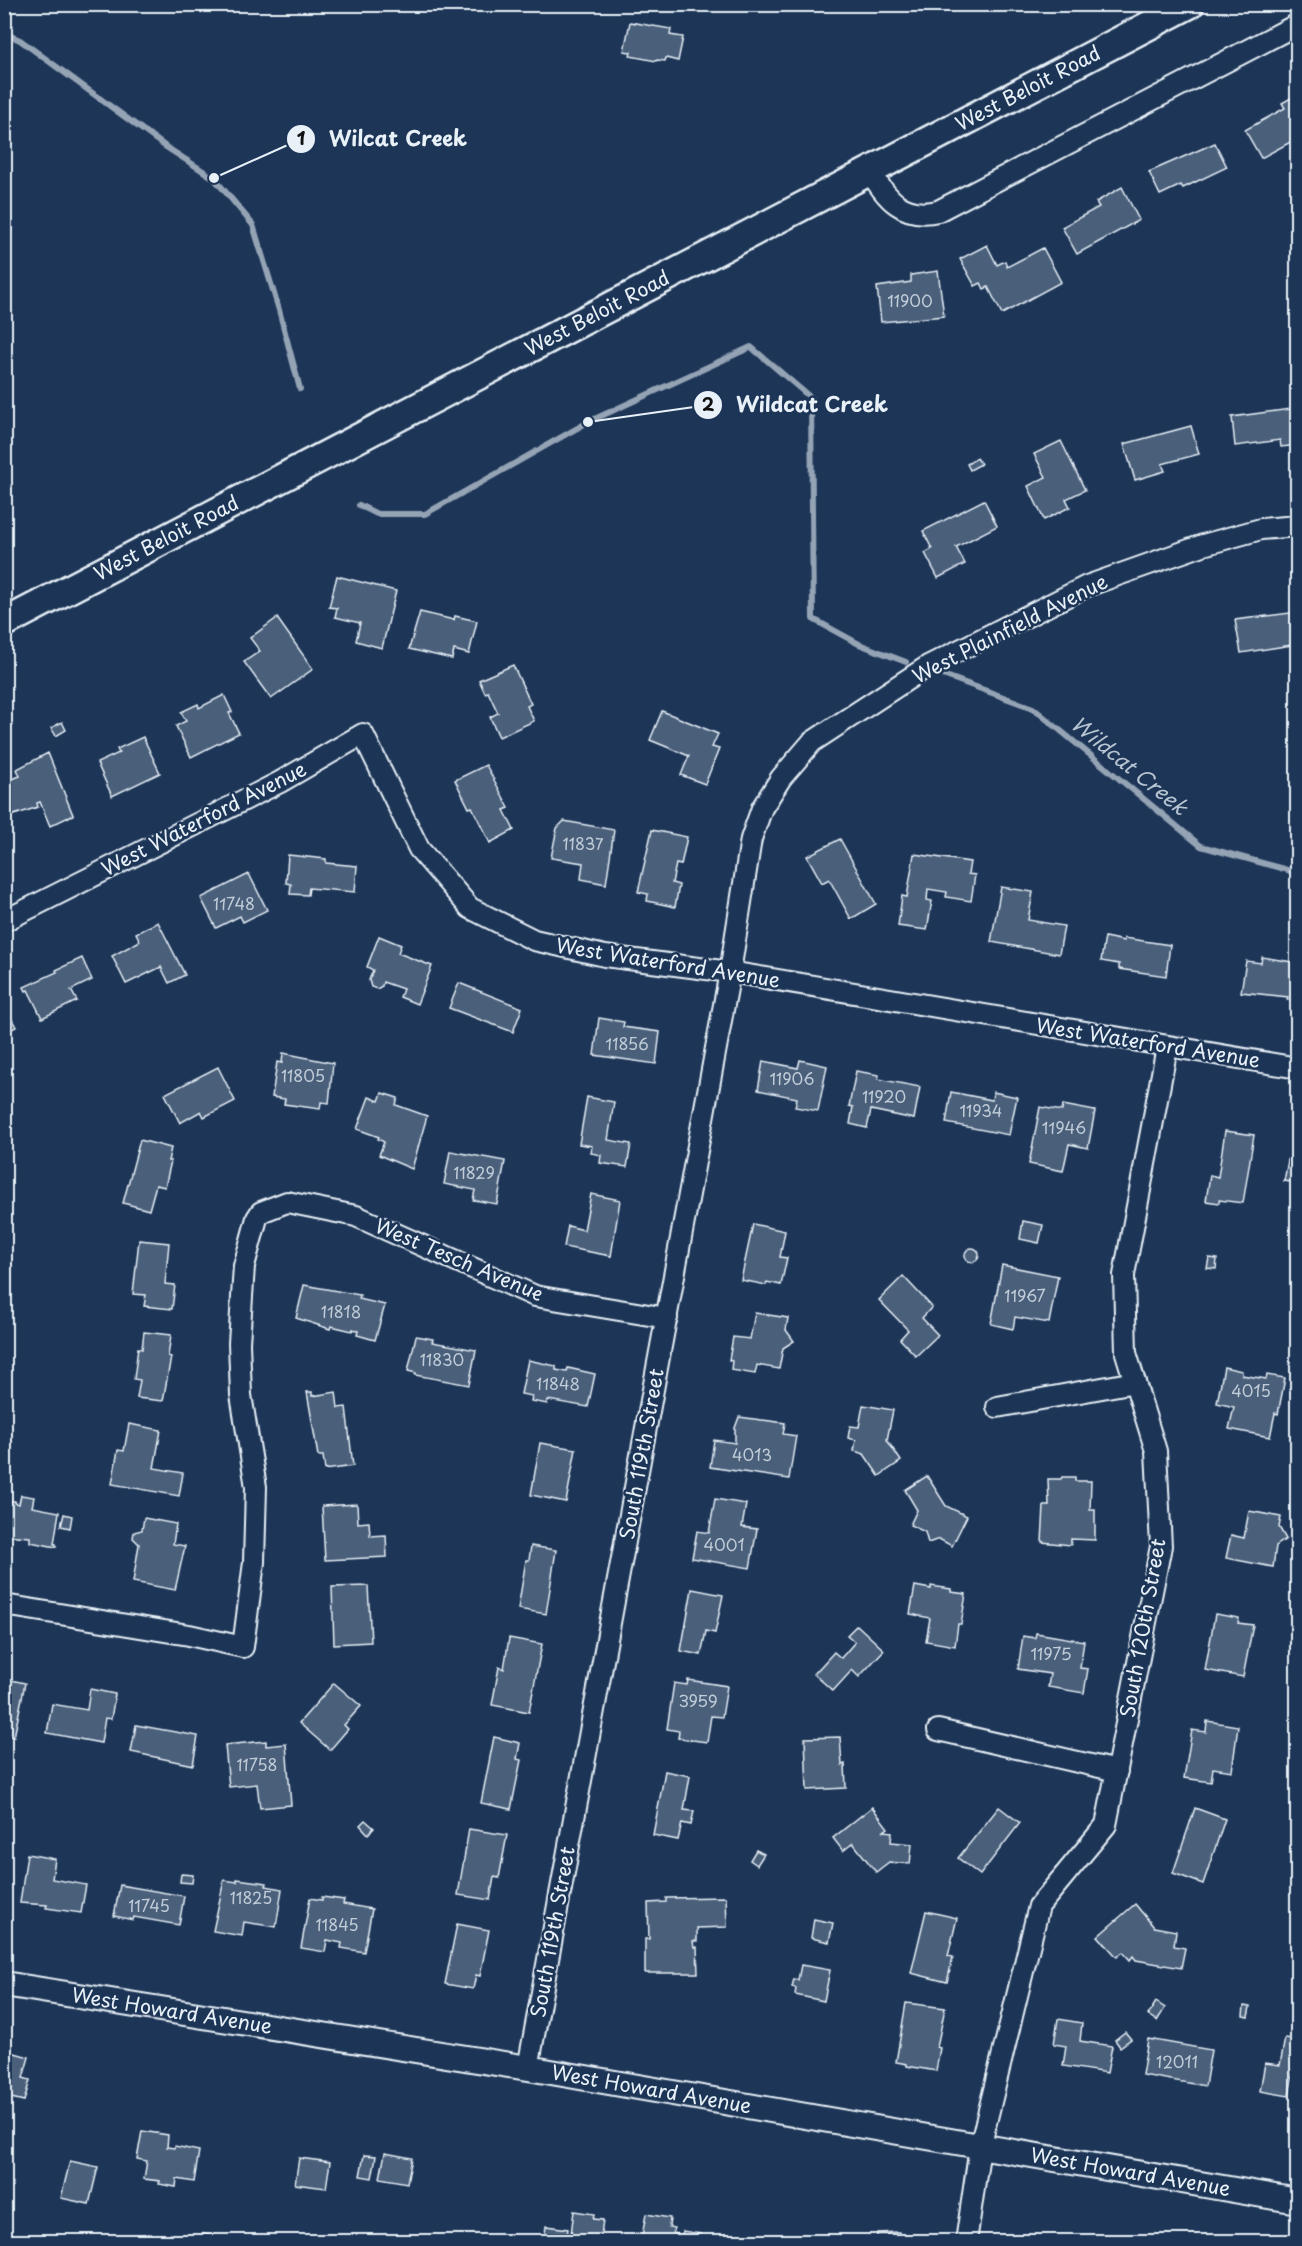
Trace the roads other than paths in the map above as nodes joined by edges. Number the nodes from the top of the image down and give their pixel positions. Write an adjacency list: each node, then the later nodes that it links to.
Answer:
1 (1190, 4): 3 (main road, West Beloit Road)
2 (1298, 24): 3 (street)
3 (870, 171): 5 (main road, West Beloit Road)
4 (1298, 526): 6 (street, West Plainfield Avenue)
5 (4, 623)
6 (751, 839): 8 (street, South 119th Street)
7 (4, 921): 8 (street, West Waterford Avenue)
8 (730, 972): 9 (street, West Waterford Avenue); 11 (street, South 119th Street)
9 (1167, 1047): 10 (street, West Waterford Avenue); 12 (street, South 120th Street)
10 (1298, 1068)
11 (667, 1318): 14 (street, West Tesch Avenue); 18 (street, South 119th Street)
12 (1135, 1382): 13 (street); 16 (street, South 120th Street)
13 (997, 1407)
14 (4, 1605)
15 (938, 1730): 16 (street)
16 (1117, 1771): 19 (street, South 120th Street)
17 (4, 1984): 18 (street, West Howard Avenue)
18 (528, 2068): 19 (street, West Howard Avenue)
19 (980, 2147): 20 (street, West Howard Avenue); 21 (street, South 120th Street)
20 (1298, 2201)
21 (966, 2241)

